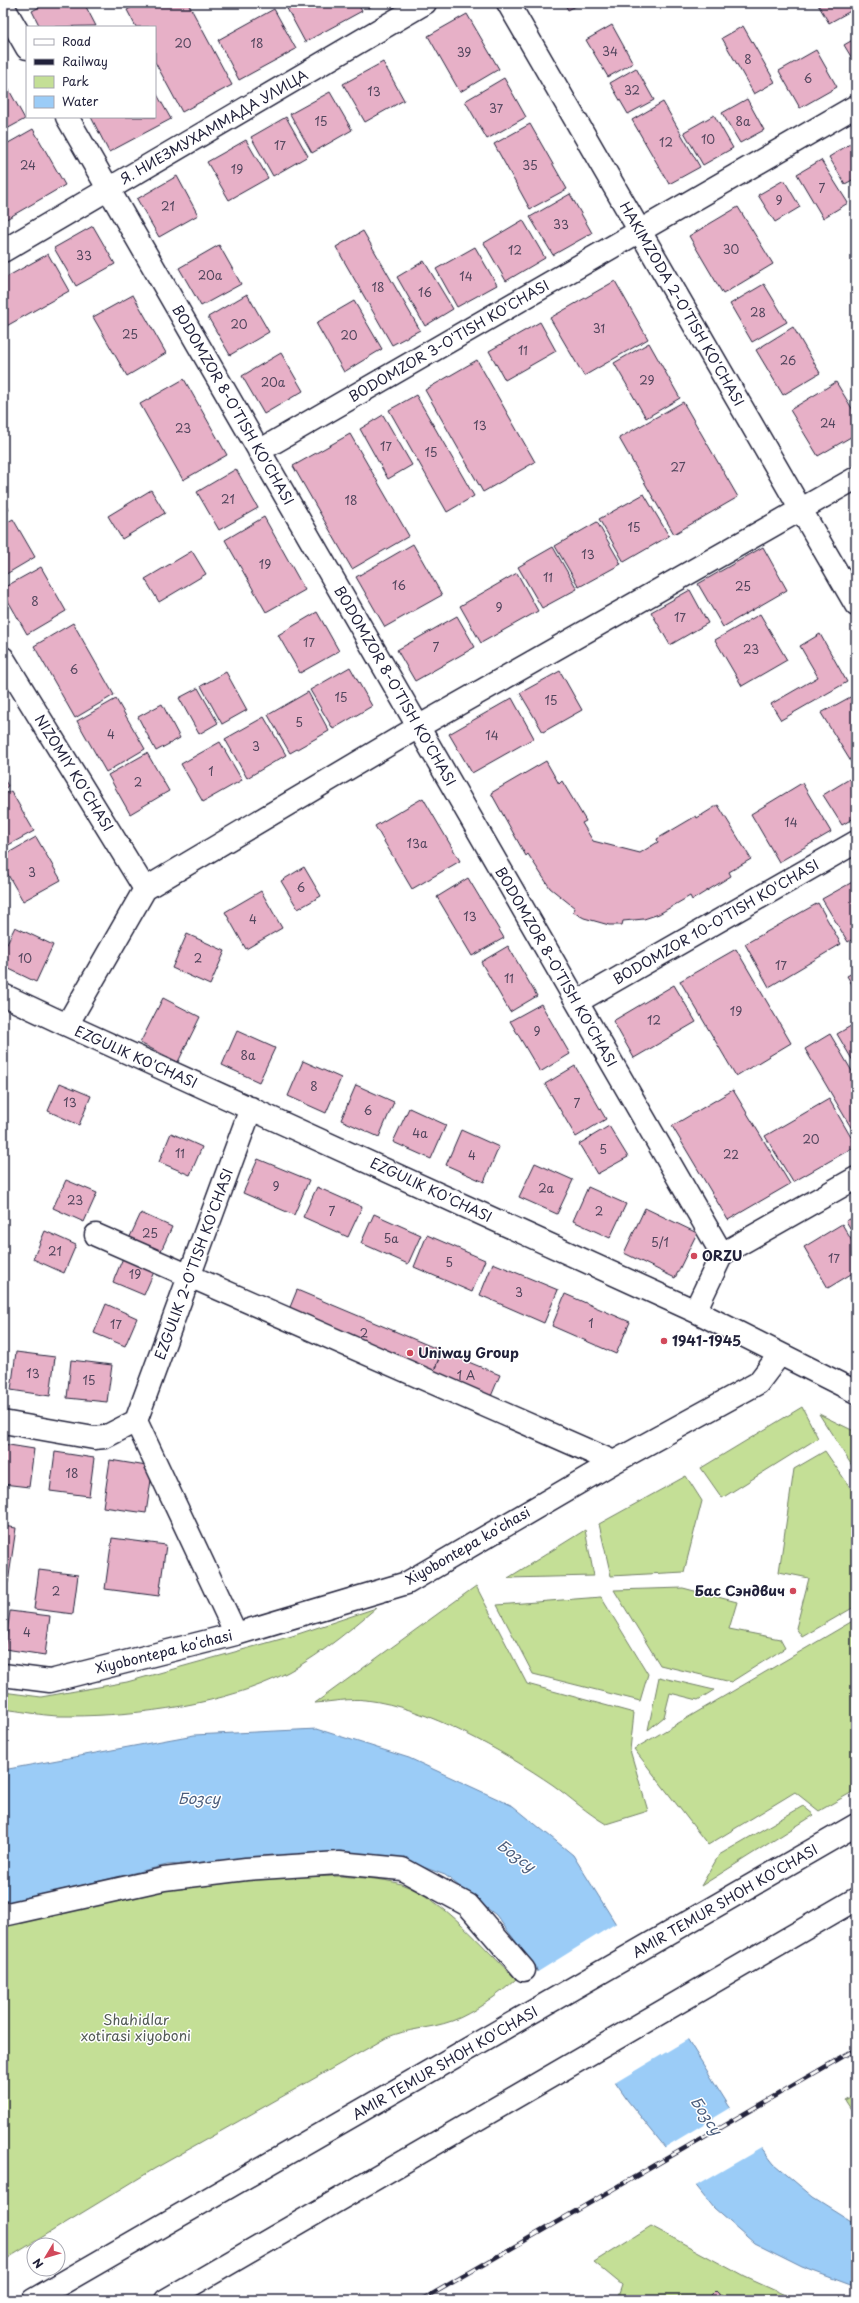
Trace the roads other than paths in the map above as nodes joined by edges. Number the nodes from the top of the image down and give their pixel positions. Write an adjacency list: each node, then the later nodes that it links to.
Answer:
1 (425, 3): 7 (street, Я. НИЕЗМУХАММАДА УЛИЦА)
2 (508, 3): 8 (street, HAKIMZODA 2-O'TISH KO'CHASI)
3 (3, 6): 4 (street)
4 (26, 46)
5 (856, 106): 8 (street, BODOMZOR 3-O'TISH KO'CHASI)
6 (68, 118): 7 (street, BODOMZOR 8-O'TISH KO'CHASI)
7 (108, 189): 9 (street, Я. НИЕЗМУХАММАДА УЛИЦА); 10 (street, BODOMZOR 8-O'TISH KO'CHASI)
8 (639, 230): 10 (street, BODOMZOR 3-O'TISH KO'CHASI); 12 (street, HAKIMZODA 2-O'TISH KO'CHASI)
9 (3, 251)
10 (259, 451): 15 (street, BODOMZOR 8-O'TISH KO'CHASI)
11 (856, 478): 12 (street)
12 (800, 509): 13 (street, HAKIMZODA 2-O'TISH KO'CHASI); 15 (street)
13 (856, 605)
14 (3, 658): 17 (street, NIZOMIY KO'CHASI)
15 (418, 727): 17 (street); 19 (street, BODOMZOR 8-O'TISH KO'CHASI)
16 (856, 842): 19 (street, BODOMZOR 10-O'TISH KO'CHASI)
17 (145, 888): 20 (street)
18 (3, 994): 20 (street, EZGULIK KO'CHASI)
19 (577, 1002): 24 (street, BODOMZOR 8-O'TISH KO'CHASI)
20 (67, 1026): 21 (street, EZGULIK KO'CHASI)
21 (251, 1108): 25 (street, EZGULIK 2-O'TISH KO'CHASI); 26 (street, EZGULIK KO'CHASI)
22 (856, 1178): 24 (street)
23 (96, 1235): 25 (street)
24 (722, 1254): 26 (street)
25 (190, 1277): 29 (street, EZGULIK 2-O'TISH KO'CHASI); 31 (street)
26 (694, 1311): 27 (street, EZGULIK KO'CHASI)
27 (780, 1354): 28 (street, EZGULIK KO'CHASI); 31 (street, Xiyobontepa koʻchasi)
28 (856, 1392)
29 (136, 1420): 30 (street); 32 (street)
30 (3, 1422)
31 (614, 1462): 32 (street, Xiyobontepa koʻchasi)
32 (236, 1634): 33 (street, Xiyobontepa koʻchasi)
33 (3, 1675)
34 (856, 1825): 38 (street, AMIR TEMUR SHOH KO'CHASI)
35 (856, 1899): 39 (street)
36 (3, 1915): 37 (street)
37 (524, 1970)
38 (33, 2300)
39 (166, 2300)

